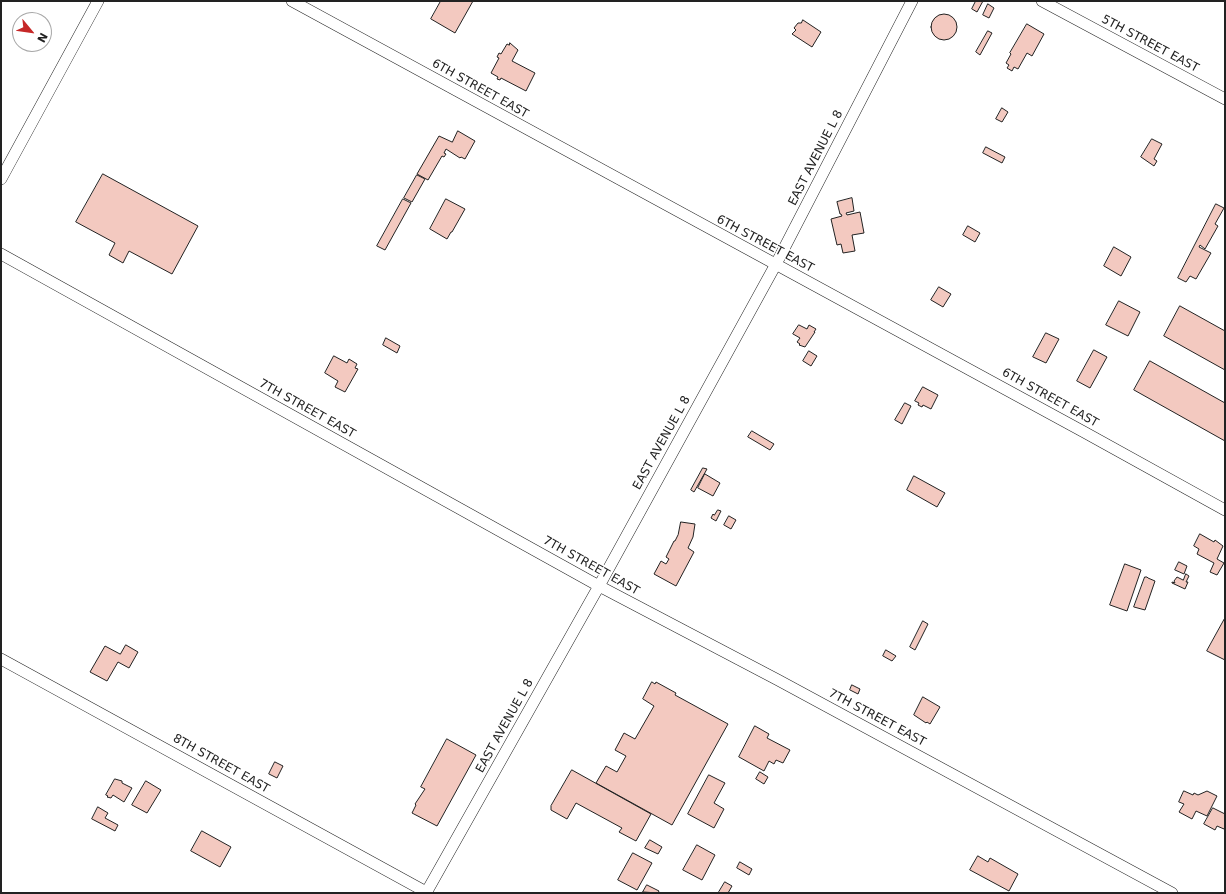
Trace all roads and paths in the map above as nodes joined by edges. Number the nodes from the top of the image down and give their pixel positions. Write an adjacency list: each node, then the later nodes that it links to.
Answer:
1 (98, 1): 6 (street)
2 (292, 1): 8 (street, 6TH STREET EAST)
3 (912, 1): 8 (street, EAST AVENUE L 8)
4 (1042, 1): 5 (street, 5TH STREET EAST)
5 (1225, 99)
6 (1, 179)
7 (1, 254): 10 (street, 7TH STREET EAST)
8 (776, 264): 9 (street, 6TH STREET EAST); 10 (street, EAST AVENUE L 8)
9 (1225, 510)
10 (599, 586): 12 (street, EAST AVENUE L 8); 13 (street, 7TH STREET EAST)
11 (1, 659): 12 (street, 8TH STREET EAST)
12 (427, 893)
13 (1172, 893)

